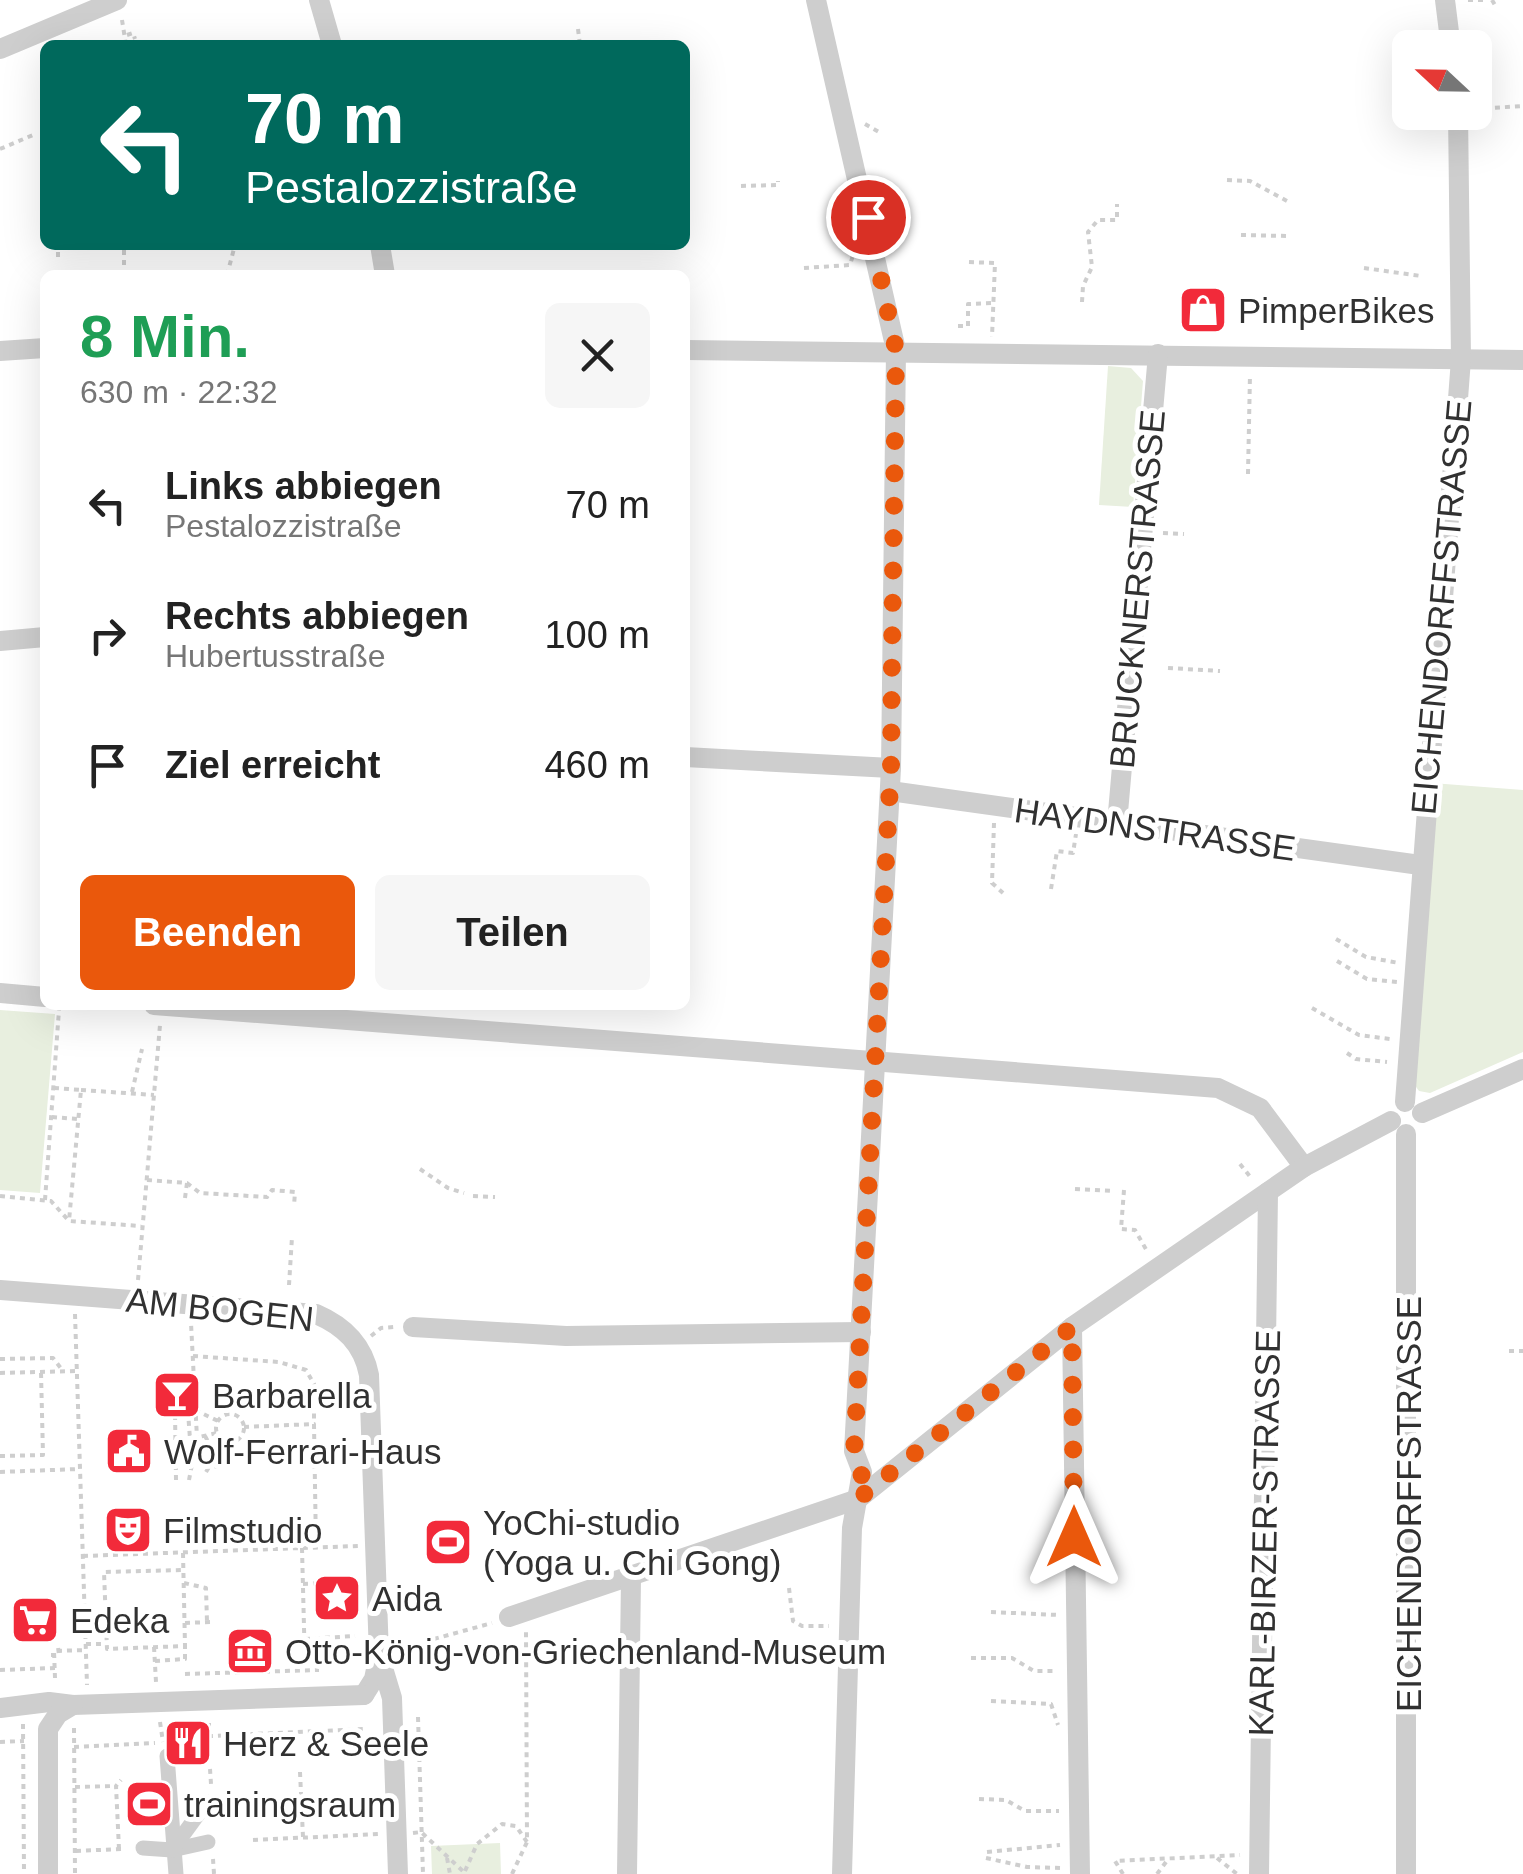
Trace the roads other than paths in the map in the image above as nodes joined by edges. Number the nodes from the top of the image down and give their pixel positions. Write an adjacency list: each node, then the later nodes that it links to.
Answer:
1 (116, 0): 7 (street)
2 (319, 0): 6 (street)
3 (816, 0): 11 (street)
4 (1446, 0): 5 (street)
5 (1449, 30)
6 (331, 40)
7 (0, 49)
8 (1458, 130): 14 (street, EICHENDORFFSTRASSE)
9 (40, 348): 12 (street)
10 (690, 350): 11 (street)
11 (896, 350): 13 (street); 19 (street)
12 (0, 351)
13 (1158, 354): 14 (street); 21 (street, BRUCKNERSTRASSE)
14 (1461, 359): 15 (street); 22 (street, EICHENDORFFSTRASSE)
15 (1523, 360)
16 (40, 637): 17 (street)
17 (0, 641)
18 (690, 757): 19 (street)
19 (891, 768): 20 (street)
20 (890, 791): 21 (street, HAYDNSTRASSE); 27 (street)
21 (1116, 824): 22 (street, HAYDNSTRASSE)
22 (1420, 865): 29 (street, EICHENDORFFSTRASSE)
23 (0, 994): 24 (street)
24 (40, 997)
25 (284, 1010): 26 (street)
26 (345, 1012): 27 (street)
27 (875, 1062): 31 (street); 36 (street)
28 (1523, 1069): 29 (street)
29 (1414, 1107): 30 (street)
30 (1399, 1127): 31 (street); 58 (street, EICHENDORFFSTRASSE)
31 (1304, 1167): 32 (street)
32 (1263, 1189): 35 (street); 51 (street, KARL-BIRZER-STRASSE)
33 (0, 1290): 40 (street, AM BOGEN)
34 (413, 1327): 36 (street)
35 (1072, 1327): 37 (street); 57 (street)
36 (860, 1332): 37 (street)
37 (858, 1499): 38 (street); 56 (street)
38 (631, 1578): 39 (street); 55 (street)
39 (517, 1615)
40 (380, 1655): 41 (street, AM BOGEN); 45 (street, AM BOGEN)
41 (364, 1695): 42 (street); 45 (street)
42 (80, 1705): 43 (street); 46 (street)
43 (24, 1707): 44 (street); 46 (street)
44 (0, 1708)
45 (392, 1718): 54 (street, AM BOGEN)
46 (48, 1729): 52 (street)
47 (167, 1756): 49 (street)
48 (207, 1802): 49 (street)
49 (152, 1847): 50 (street); 53 (street)
50 (211, 1849)
51 (1259, 1864)
52 (48, 1874)
53 (176, 1874)
54 (398, 1874)
55 (627, 1874)
56 (842, 1874)
57 (1080, 1874)
58 (1406, 1874)

